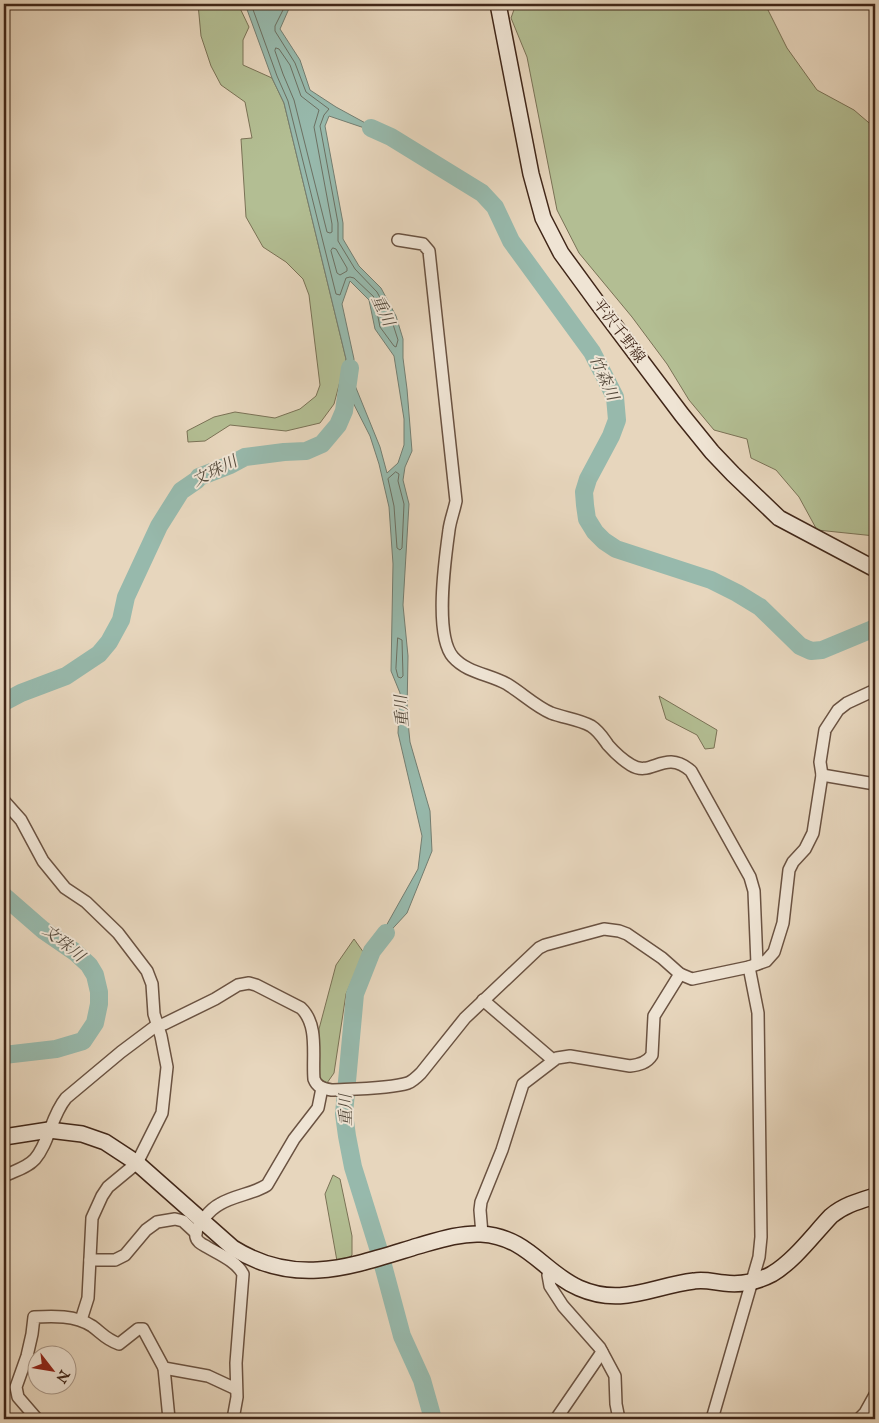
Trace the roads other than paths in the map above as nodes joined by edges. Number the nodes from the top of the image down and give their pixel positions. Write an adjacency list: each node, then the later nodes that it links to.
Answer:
1 (498, 4): 3 (street, 平沢千野線)
2 (398, 240): 8 (street)
3 (875, 569)
4 (875, 690): 5 (street)
5 (822, 775): 6 (street); 8 (street)
6 (875, 784)
7 (4, 801): 11 (street)
8 (753, 966): 9 (street); 23 (street)
9 (680, 974): 10 (street); 12 (street)
10 (483, 1000): 12 (street); 13 (street)
11 (157, 1025): 13 (street); 14 (street); 16 (street)
12 (553, 1060): 20 (street)
13 (327, 1089): 19 (street)
14 (49, 1130): 15 (street); 16 (street); 17 (street)
15 (4, 1137)
16 (137, 1163): 19 (street); 21 (street)
17 (4, 1176)
18 (875, 1196): 23 (street)
19 (199, 1227): 20 (street); 21 (street); 27 (street)
20 (482, 1234): 22 (street)
21 (90, 1260): 24 (street)
22 (550, 1268): 23 (street); 25 (street)
23 (752, 1281): 34 (street)
24 (80, 1320): 26 (street); 29 (street)
25 (602, 1352): 32 (street); 33 (street)
26 (164, 1368): 27 (street); 30 (street)
27 (236, 1389): 31 (street)
28 (875, 1395): 35 (street)
29 (37, 1419)
30 (169, 1419)
31 (234, 1419)
32 (556, 1419)
33 (619, 1419)
34 (712, 1419)
35 (859, 1419)

